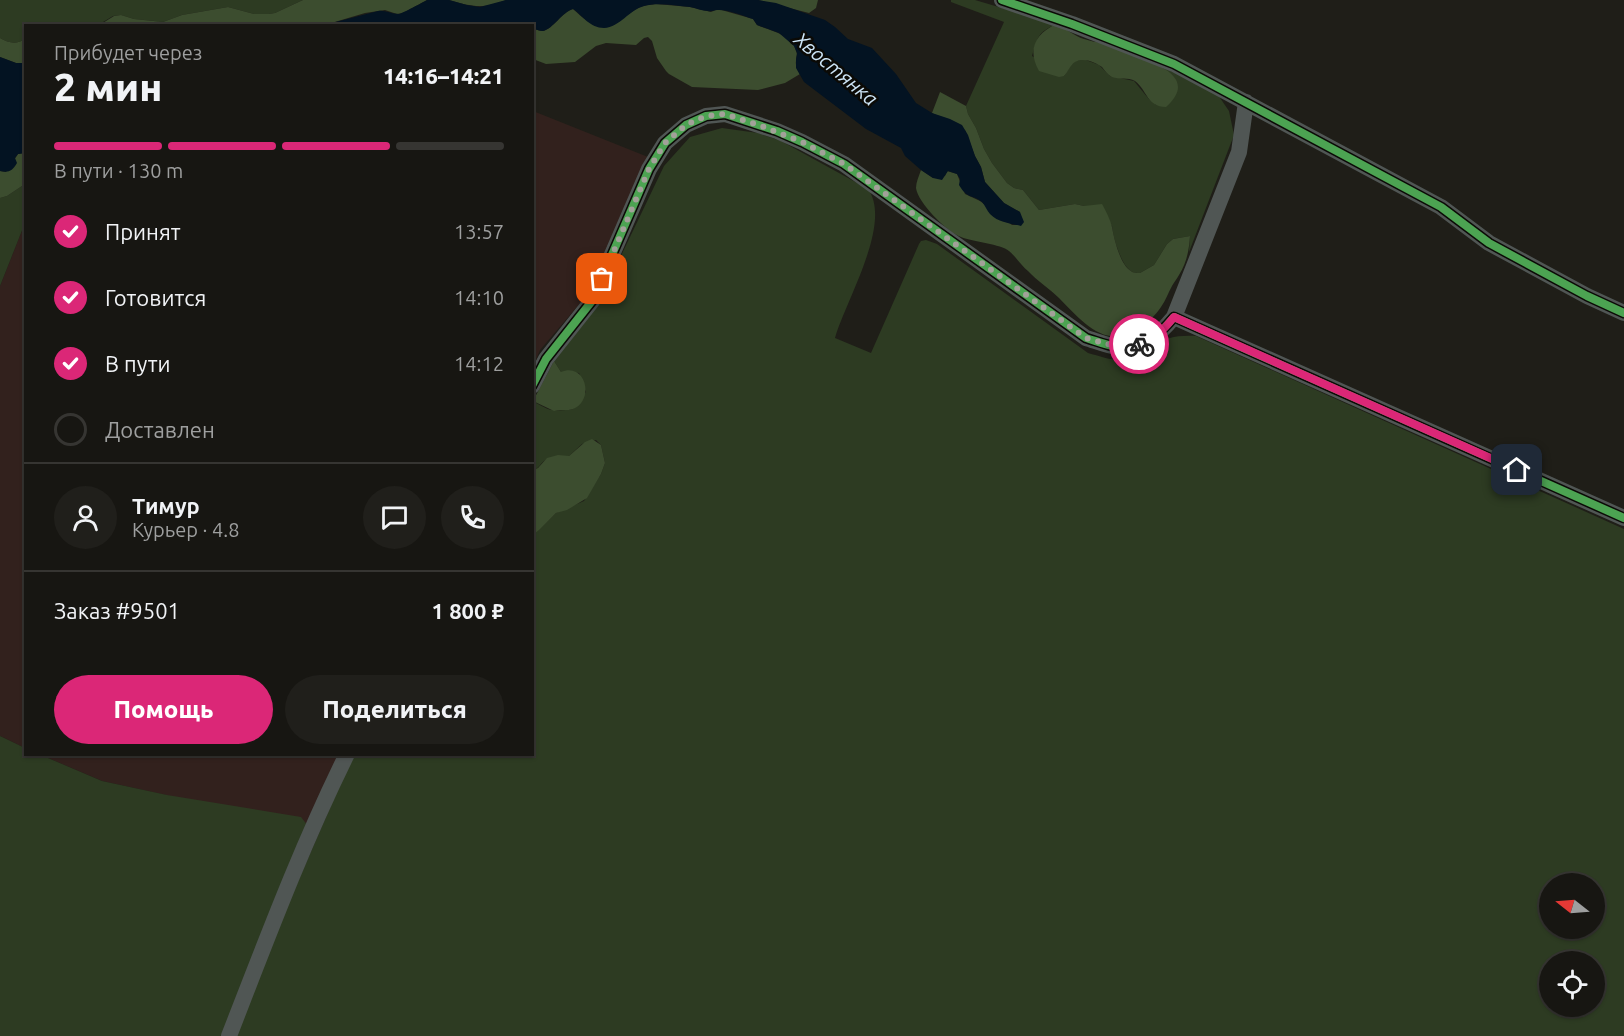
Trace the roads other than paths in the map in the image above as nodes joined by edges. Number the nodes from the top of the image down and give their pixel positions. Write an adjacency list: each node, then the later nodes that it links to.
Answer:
1 (1002, 0): 2 (street)
2 (1246, 102): 3 (street); 4 (street)
3 (1624, 313)
4 (1174, 317): 5 (street); 6 (street)
5 (534, 382)
6 (1624, 518)
7 (346, 756): 8 (street)
8 (229, 1036)

